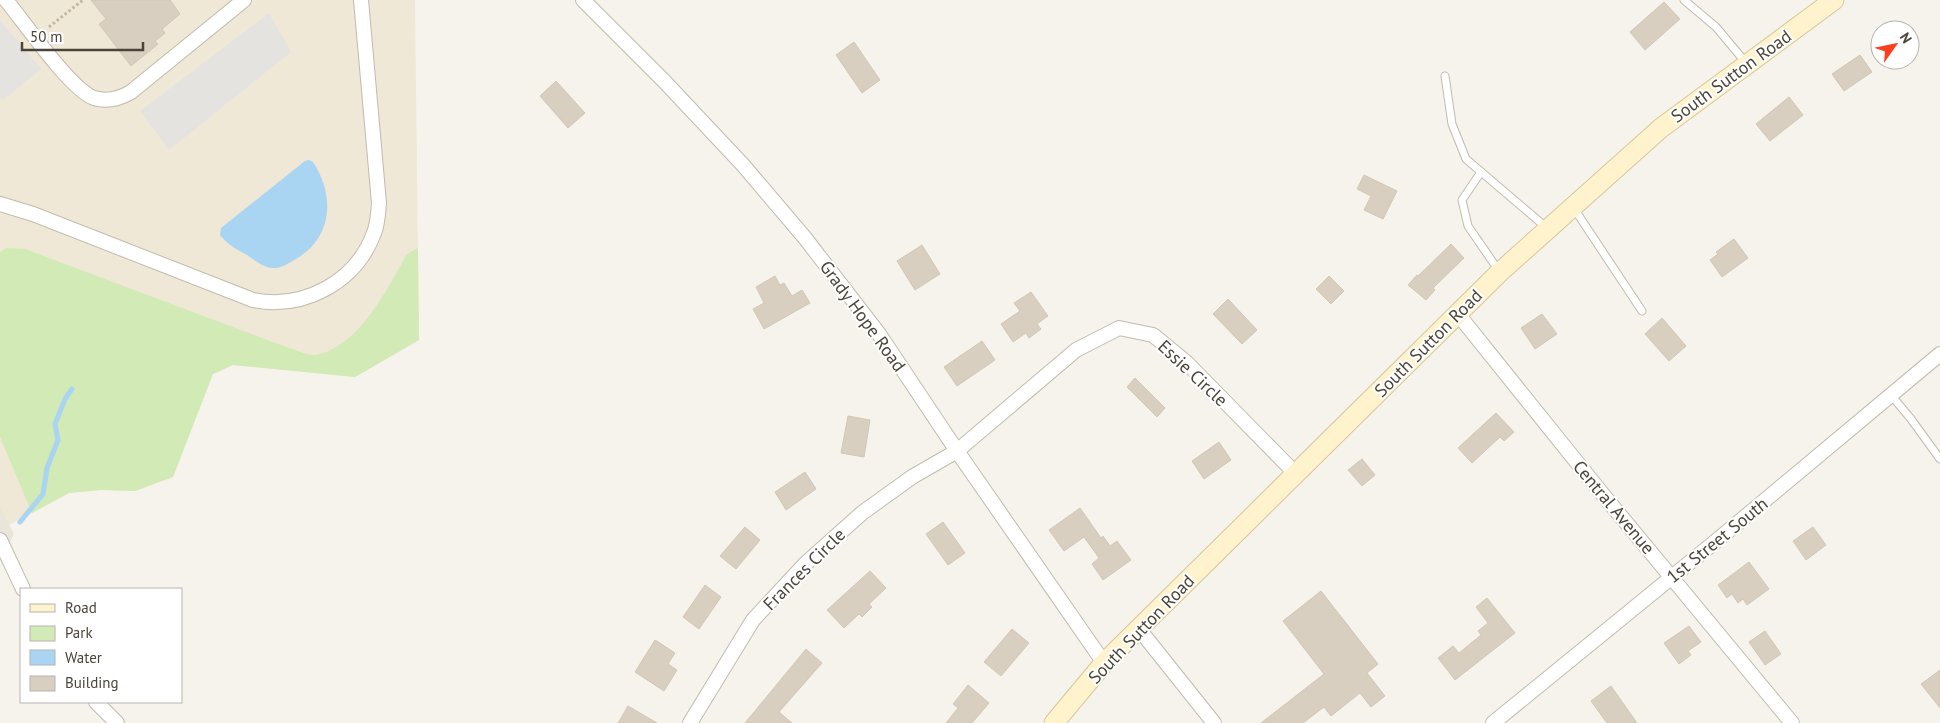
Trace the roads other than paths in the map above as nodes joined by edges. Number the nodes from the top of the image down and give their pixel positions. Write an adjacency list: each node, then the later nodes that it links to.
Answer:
1 (6, 0): 2 (street)
2 (244, 0)
3 (361, 0): 10 (street)
4 (583, 0): 18 (street, Grady Hope Road)
5 (1684, 0): 7 (lane)
6 (1834, 0): 7 (main road, South Sutton Road)
7 (1747, 64): 11 (main road, South Sutton Road)
8 (1445, 76): 9 (lane)
9 (1480, 172): 12 (lane); 13 (lane)
10 (0, 204)
11 (1572, 207): 12 (main road, South Sutton Road); 14 (lane)
12 (1548, 228): 13 (main road, South Sutton Road)
13 (1500, 272): 15 (main road, South Sutton Road)
14 (1642, 311)
15 (1457, 313): 20 (main road, South Sutton Road); 22 (street, Central Avenue)
16 (1940, 354): 17 (street, 1st Street South)
17 (1891, 394): 19 (lane); 22 (street, 1st Street South)
18 (957, 451): 20 (street, Essie Circle); 25 (street, Grady Hope Road); 28 (street, Frances Circle)
19 (1940, 459)
20 (1296, 474): 24 (main road, South Sutton Road)
21 (0, 540): 23 (street)
22 (1672, 576): 31 (street, 1st Street South); 32 (street, Central Avenue)
23 (23, 588)
24 (1139, 629): 25 (main road, South Sutton Road); 30 (street)
25 (1104, 664): 29 (main road, South Sutton Road)
26 (97, 703): 27 (street)
27 (117, 723)
28 (690, 723)
29 (1054, 723)
30 (1214, 723)
31 (1494, 723)
32 (1792, 723)

